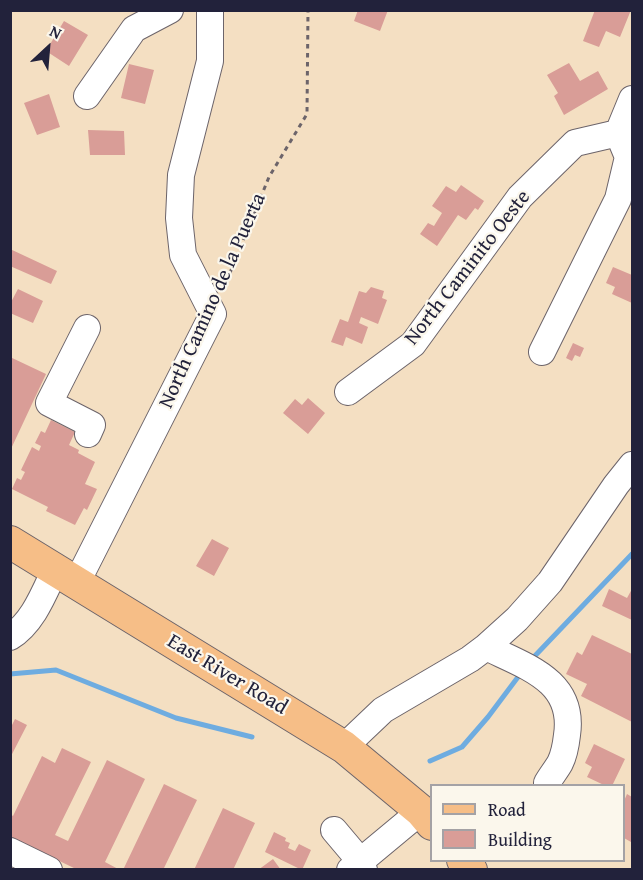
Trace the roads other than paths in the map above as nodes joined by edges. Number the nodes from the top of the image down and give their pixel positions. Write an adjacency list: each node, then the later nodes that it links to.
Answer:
1 (210, 10): 12 (street, North Camino de la Puerta)
2 (153, 13): 3 (street)
3 (87, 96)
4 (633, 99): 5 (street)
5 (618, 133): 7 (street); 8 (street, North Caminito Oeste)
6 (87, 328): 9 (street)
7 (542, 352)
8 (348, 392)
9 (88, 434)
10 (633, 465): 14 (street)
11 (10, 542): 12 (main road, East River Road)
12 (66, 577): 13 (street, North Camino de la Puerta); 15 (main road, East River Road)
13 (10, 638)
14 (486, 647): 15 (street); 16 (street)
15 (344, 747): 17 (main road, East River Road)
16 (547, 783)
17 (426, 817): 20 (street)
18 (334, 830): 20 (street)
19 (10, 850): 21 (street)
20 (358, 867)
21 (49, 870)

